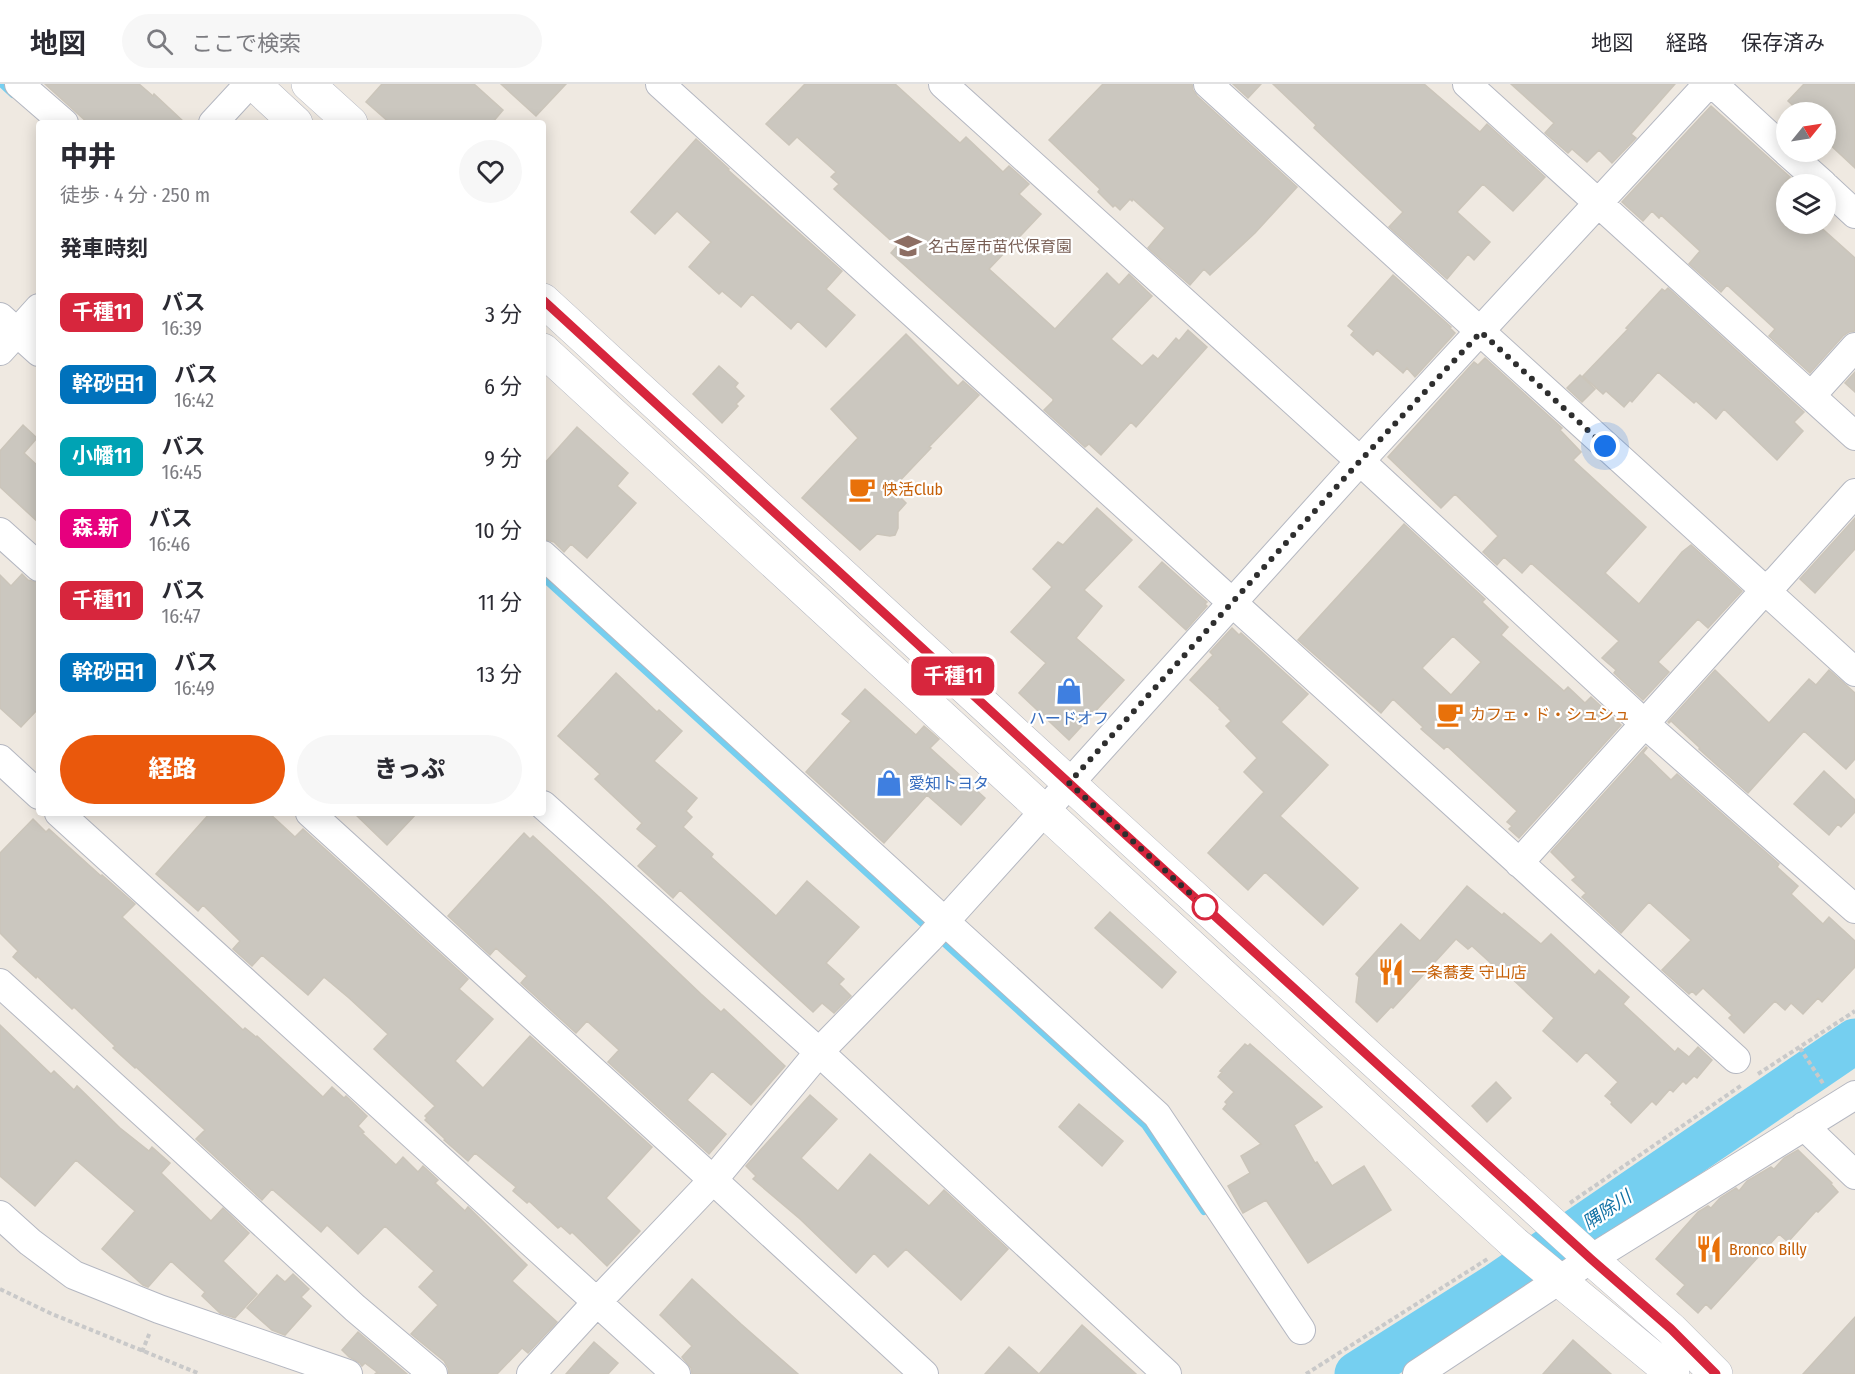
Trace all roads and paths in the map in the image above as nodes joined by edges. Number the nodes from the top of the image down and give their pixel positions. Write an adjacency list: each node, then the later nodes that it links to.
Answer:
1 (19, 84): 11 (street)
2 (249, 84): 12 (street)
3 (254, 84): 13 (street)
4 (308, 84): 14 (street)
5 (660, 84): 36 (street)
6 (943, 84): 30 (street)
7 (1208, 84): 23 (street)
8 (1467, 84): 19 (street)
9 (1708, 84): 19 (street)
10 (1713, 84): 15 (street)
11 (61, 120)
12 (216, 120)
13 (293, 120)
14 (348, 120)
15 (1776, 141)
16 (1799, 162): 17 (street)
17 (1811, 174)
18 (1836, 197): 20 (street)
19 (1599, 202): 23 (street); 28 (street)
20 (1855, 214)
21 (546, 303): 40 (street)
22 (36, 310): 24 (street)
23 (1481, 332): 30 (street); 35 (street)
24 (5, 333): 26 (street)
25 (1855, 347): 28 (street)
26 (36, 350)
27 (546, 353): 43 (street)
28 (1811, 396): 29 (street)
29 (1855, 436)
30 (1360, 461): 36 (street); 38 (street)
31 (1855, 493): 35 (street)
32 (0, 531): 34 (street)
33 (546, 558): 48 (street)
34 (36, 564)
35 (1764, 591): 37 (street); 38 (street)
36 (1234, 603): 40 (street); 46 (street)
37 (1853, 665)
38 (1645, 724): 46 (street); 47 (street)
39 (0, 759): 41 (street)
40 (1069, 783): 43 (street); 59 (street)
41 (36, 792)
42 (546, 808): 52 (street)
43 (1044, 811): 48 (street); 62 (street)
44 (62, 816): 66 (street)
45 (313, 816): 57 (street)
46 (1519, 863): 53 (street)
47 (1855, 909)
48 (939, 927): 52 (street); 67 (street)
49 (0, 983): 70 (street)
50 (1855, 1011): 51 (path)
51 (1800, 1048): 53 (path); 54 (path)
52 (819, 1052): 57 (street); 74 (street)
53 (1746, 1073): 59 (path)
54 (1846, 1101): 55 (street)
55 (1804, 1126): 56 (street); 63 (street)
56 (1855, 1175)
57 (713, 1180): 66 (street); 73 (street)
58 (0, 1215): 61 (street)
59 (1548, 1219): 63 (street)
60 (0, 1237): 61 (street)
61 (30, 1242): 69 (street)
62 (1505, 1247): 64 (street); 75 (path)
63 (1591, 1259): 64 (street); 78 (street)
64 (1560, 1280): 76 (street); 77 (street)
65 (0, 1289): 68 (path)
66 (596, 1303): 71 (street); 72 (street)
67 (1301, 1330)
68 (200, 1374)
69 (348, 1374)
70 (433, 1374)
71 (531, 1374)
72 (676, 1374)
73 (924, 1374)
74 (1167, 1374)
75 (1306, 1374)
76 (1417, 1374)
77 (1673, 1374)
78 (1716, 1374)

